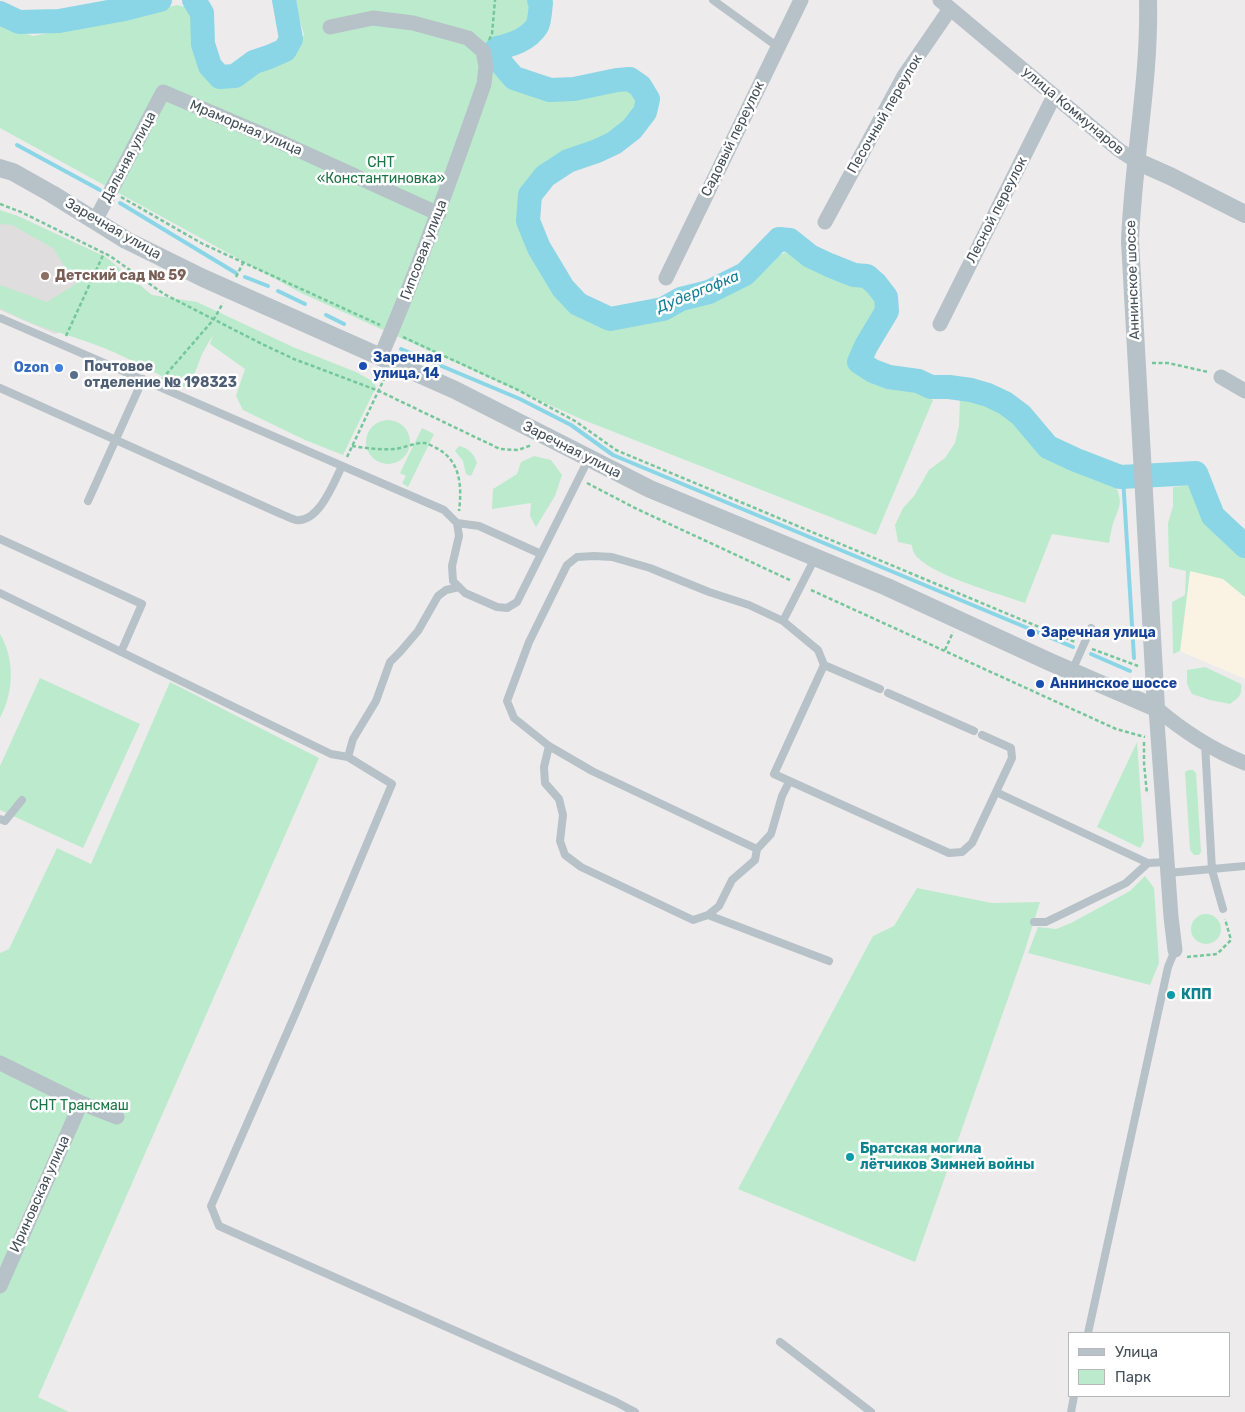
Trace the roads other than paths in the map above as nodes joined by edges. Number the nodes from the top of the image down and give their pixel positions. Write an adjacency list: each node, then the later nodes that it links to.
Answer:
1 (713, 0): 6 (lane)
2 (801, 0): 6 (street, Садовый переулок)
3 (1148, 0): 9 (street, Аннинское шоссе)
4 (945, 4): 8 (street, улица Коммунаров); 14 (street, Песочный переулок)
5 (330, 27): 11 (street, Гипсовая улица)
6 (778, 47): 15 (street, Садовый переулок)
7 (163, 92): 11 (street, Мраморная улица); 13 (street, Дальняя улица)
8 (1054, 96): 9 (street, улица Коммунаров); 17 (street, Лесной переулок)
9 (1136, 161): 12 (street, улица Коммунаров); 40 (street, Аннинское шоссе)
10 (0, 168): 13 (street, Заречная улица)
11 (438, 214): 18 (street, Гипсовая улица)
12 (1245, 214)
13 (96, 221): 18 (street, Заречная улица)
14 (824, 222)
15 (666, 278)
16 (0, 318): 20 (lane)
17 (940, 324)
18 (379, 366): 25 (street, Заречная улица)
19 (1222, 377): 22 (street)
20 (143, 380): 23 (lane); 24 (lane)
21 (0, 388): 23 (lane)
22 (1245, 391)
23 (116, 440): 24 (lane); 26 (lane)
24 (342, 466): 27 (lane)
25 (585, 466): 29 (lane); 30 (street, Заречная улица)
26 (88, 501)
27 (457, 523): 29 (lane); 31 (lane)
28 (0, 539): 35 (lane)
29 (541, 554): 31 (lane)
30 (815, 558): 33 (lane); 37 (street, Заречная улица)
31 (459, 587): 45 (lane)
32 (0, 593): 35 (lane)
33 (784, 621): 36 (lane); 44 (lane)
34 (1091, 628): 37 (lane)
35 (121, 652): 45 (lane)
36 (824, 665): 38 (lane); 47 (lane)
37 (1072, 671): 40 (street, Заречная улица)
38 (880, 689)
39 (888, 693): 41 (lane)
40 (1156, 708): 43 (street); 54 (street, Аннинское шоссе)
41 (974, 732)
42 (982, 735): 48 (lane)
43 (1205, 744): 46 (street); 55 (lane)
44 (549, 746): 51 (lane); 57 (lane)
45 (348, 757): 68 (lane)
46 (1245, 763)
47 (789, 782): 48 (lane); 51 (lane)
48 (996, 792): 52 (lane)
49 (22, 800): 50 (lane)
50 (0, 819)
51 (758, 849): 57 (lane)
52 (1148, 863): 54 (lane); 58 (lane)
53 (1245, 866): 55 (lane)
54 (1167, 867): 55 (lane); 59 (street, Аннинское шоссе)
55 (1212, 870): 56 (lane)
56 (1223, 909)
57 (708, 915): 60 (lane)
58 (1034, 922)
59 (1176, 950): 65 (lane)
60 (829, 961)
61 (0, 1064): 62 (street)
62 (81, 1103): 63 (street); 64 (street, Ириновская улица)
63 (117, 1117)
64 (0, 1286)
65 (1088, 1332)
66 (780, 1342): 69 (lane)
67 (1074, 1397): 70 (lane)
68 (635, 1412)
69 (871, 1412)
70 (1071, 1412)

